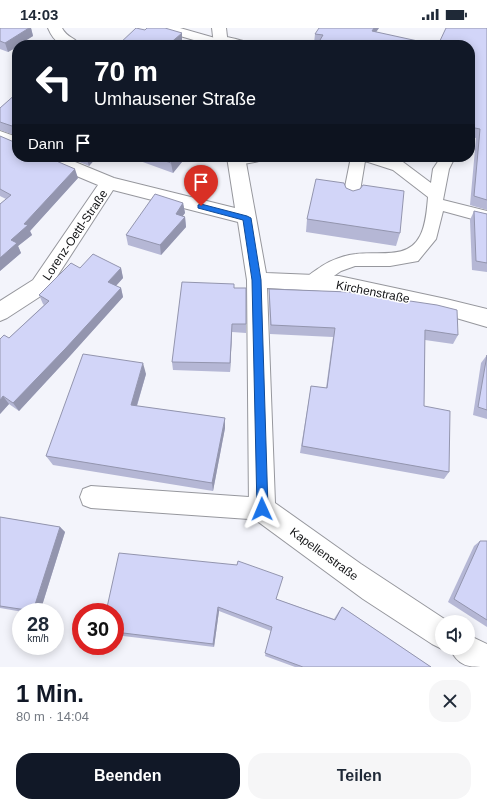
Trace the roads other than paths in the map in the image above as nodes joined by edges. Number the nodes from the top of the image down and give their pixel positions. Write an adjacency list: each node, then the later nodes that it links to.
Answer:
1 (55, 28): 4 (street)
2 (167, 28): 3 (lane)
3 (220, 39)
4 (64, 40)
5 (0, 136): 6 (street)
6 (12, 142)
7 (59, 162): 12 (street)
8 (237, 162): 16 (street)
9 (357, 162): 13 (lane)
10 (386, 162): 14 (lane)
11 (445, 162): 14 (lane)
12 (109, 183): 16 (street); 19 (street, Lorenz-Oettl-Straße)
13 (350, 198)
14 (435, 199): 15 (lane); 18 (lane)
15 (487, 217)
16 (247, 218): 17 (street)
17 (257, 280): 18 (street, Kirchenstraße); 22 (street)
18 (312, 282): 20 (street, Kirchenstraße)
19 (0, 312)
20 (487, 318)
21 (91, 497): 22 (lane)
22 (262, 509): 23 (street, Kapellenstraße)
23 (435, 630)
24 (475, 654): 25 (street)
25 (487, 661)

